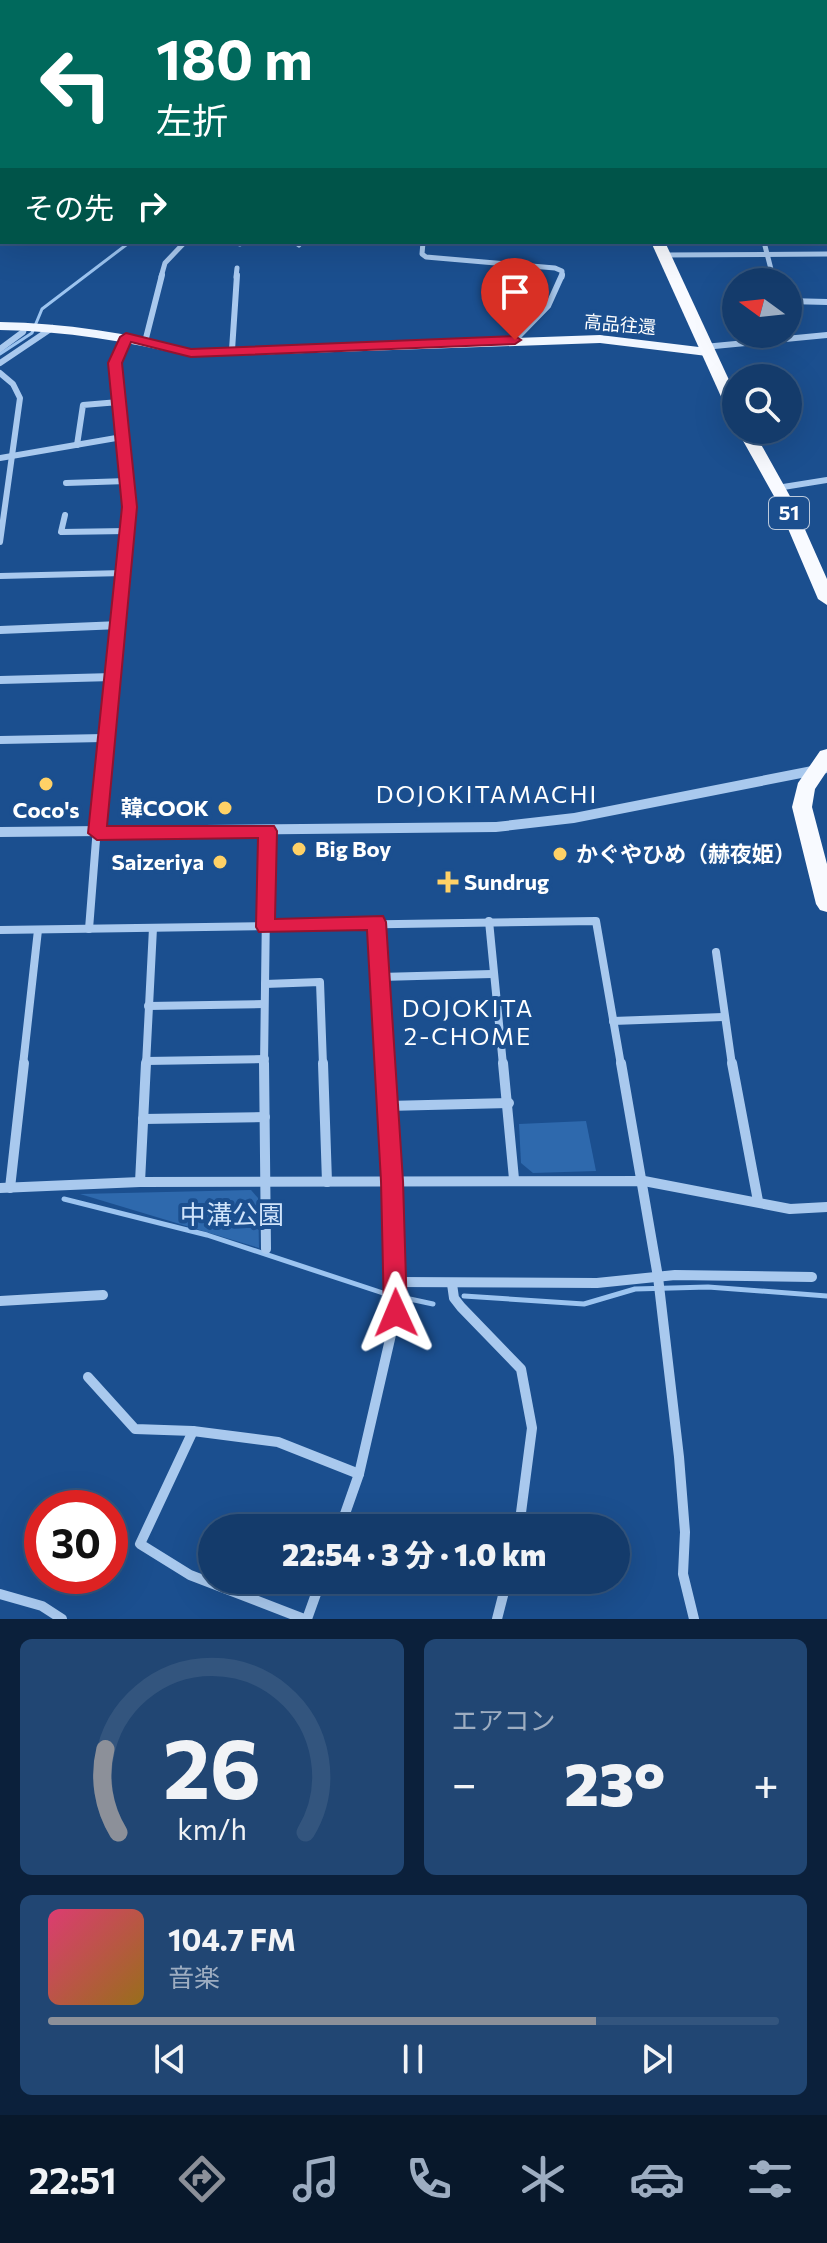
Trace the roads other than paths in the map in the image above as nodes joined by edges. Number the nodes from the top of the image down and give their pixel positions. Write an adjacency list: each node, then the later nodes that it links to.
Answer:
1 (183, 244): 18 (street)
2 (423, 244): 17 (street)
3 (764, 244): 5 (street)
4 (660, 248): 5 (street); 20 (highway)
5 (767, 254): 6 (street); 8 (street)
6 (827, 254)
7 (237, 268): 22 (street)
8 (770, 268)
9 (802, 301): 10 (street)
10 (827, 302)
11 (0, 326): 12 (main road)
12 (25, 326): 13 (main road, 高品往還); 21 (street)
13 (52, 327): 16 (main road, 高品往還); 23 (street)
14 (802, 335): 15 (street)
15 (827, 335)
16 (126, 337): 18 (main road, 高品往還); 26 (street)
17 (515, 340): 20 (main road, 高品往還); 22 (main road, 高品往還)
18 (145, 342): 22 (main road, 高品往還)
19 (722, 346): 20 (street)
20 (709, 348): 25 (highway)
21 (0, 349)
22 (232, 350)
23 (0, 363)
24 (0, 373): 30 (street)
25 (722, 379)
26 (119, 402): 27 (street); 29 (street)
27 (122, 437): 29 (street); 33 (street)
28 (753, 444): 35 (highway, 51)
29 (77, 445): 30 (street)
30 (13, 456): 31 (street); 38 (street)
31 (0, 458)
32 (827, 480): 35 (street)
33 (127, 481): 34 (street); 37 (street)
34 (66, 483)
35 (777, 488): 41 (highway, 51)
36 (65, 515): 37 (street)
37 (127, 531): 39 (street)
38 (0, 542)
39 (124, 573): 40 (street); 42 (street)
40 (0, 576)
41 (827, 599)
42 (120, 625): 43 (street); 44 (street)
43 (0, 630)
44 (113, 677): 45 (street); 46 (street)
45 (0, 680)
46 (104, 738): 47 (street); 51 (street)
47 (0, 740)
48 (823, 765): 49 (street); 52 (highway)
49 (267, 831): 51 (street); 55 (street)
50 (0, 832): 51 (street)
51 (97, 833): 57 (street)
52 (827, 904)
53 (489, 921): 54 (street); 61 (street); 67 (street)
54 (377, 922): 55 (street); 62 (street)
55 (265, 927): 56 (street); 63 (street)
56 (153, 928): 57 (street); 65 (street)
57 (89, 929): 59 (street)
58 (0, 930): 59 (street)
59 (38, 930): 80 (street)
60 (716, 952): 66 (street)
61 (492, 974): 62 (street); 70 (street)
62 (380, 977): 71 (street)
63 (265, 984): 64 (street); 78 (street)
64 (264, 1004): 65 (street); 68 (street)
65 (148, 1006): 69 (street)
66 (723, 1017): 67 (street); 81 (street)
67 (613, 1021): 76 (street)
68 (265, 1059): 69 (street); 72 (street)
69 (146, 1061): 73 (street)
70 (509, 1103): 71 (street); 74 (street)
71 (387, 1106): 75 (street)
72 (265, 1117): 73 (street); 79 (street)
73 (143, 1119): 77 (street)
74 (514, 1179): 75 (street); 76 (street)
75 (392, 1181): 78 (street); 86 (street)
76 (644, 1181): 81 (street); 85 (street)
77 (140, 1182): 79 (street); 80 (street)
78 (327, 1182): 79 (street)
79 (267, 1183): 83 (street)
80 (5, 1188)
81 (758, 1201): 82 (street)
82 (827, 1207)
83 (266, 1249)
84 (812, 1277): 85 (street)
85 (659, 1280): 87 (street); 101 (street)
86 (396, 1282): 87 (street); 92 (street)
87 (452, 1284): 94 (street)
88 (103, 1295): 89 (street)
89 (0, 1301)
90 (88, 1377): 91 (street)
91 (193, 1431): 92 (street); 99 (street)
92 (359, 1474): 93 (street)
93 (345, 1514)
94 (521, 1514)
95 (0, 1594): 98 (street)
96 (316, 1594): 99 (street)
97 (503, 1594): 100 (street)
98 (62, 1619)
99 (306, 1619)
100 (497, 1619)
101 (694, 1619)

